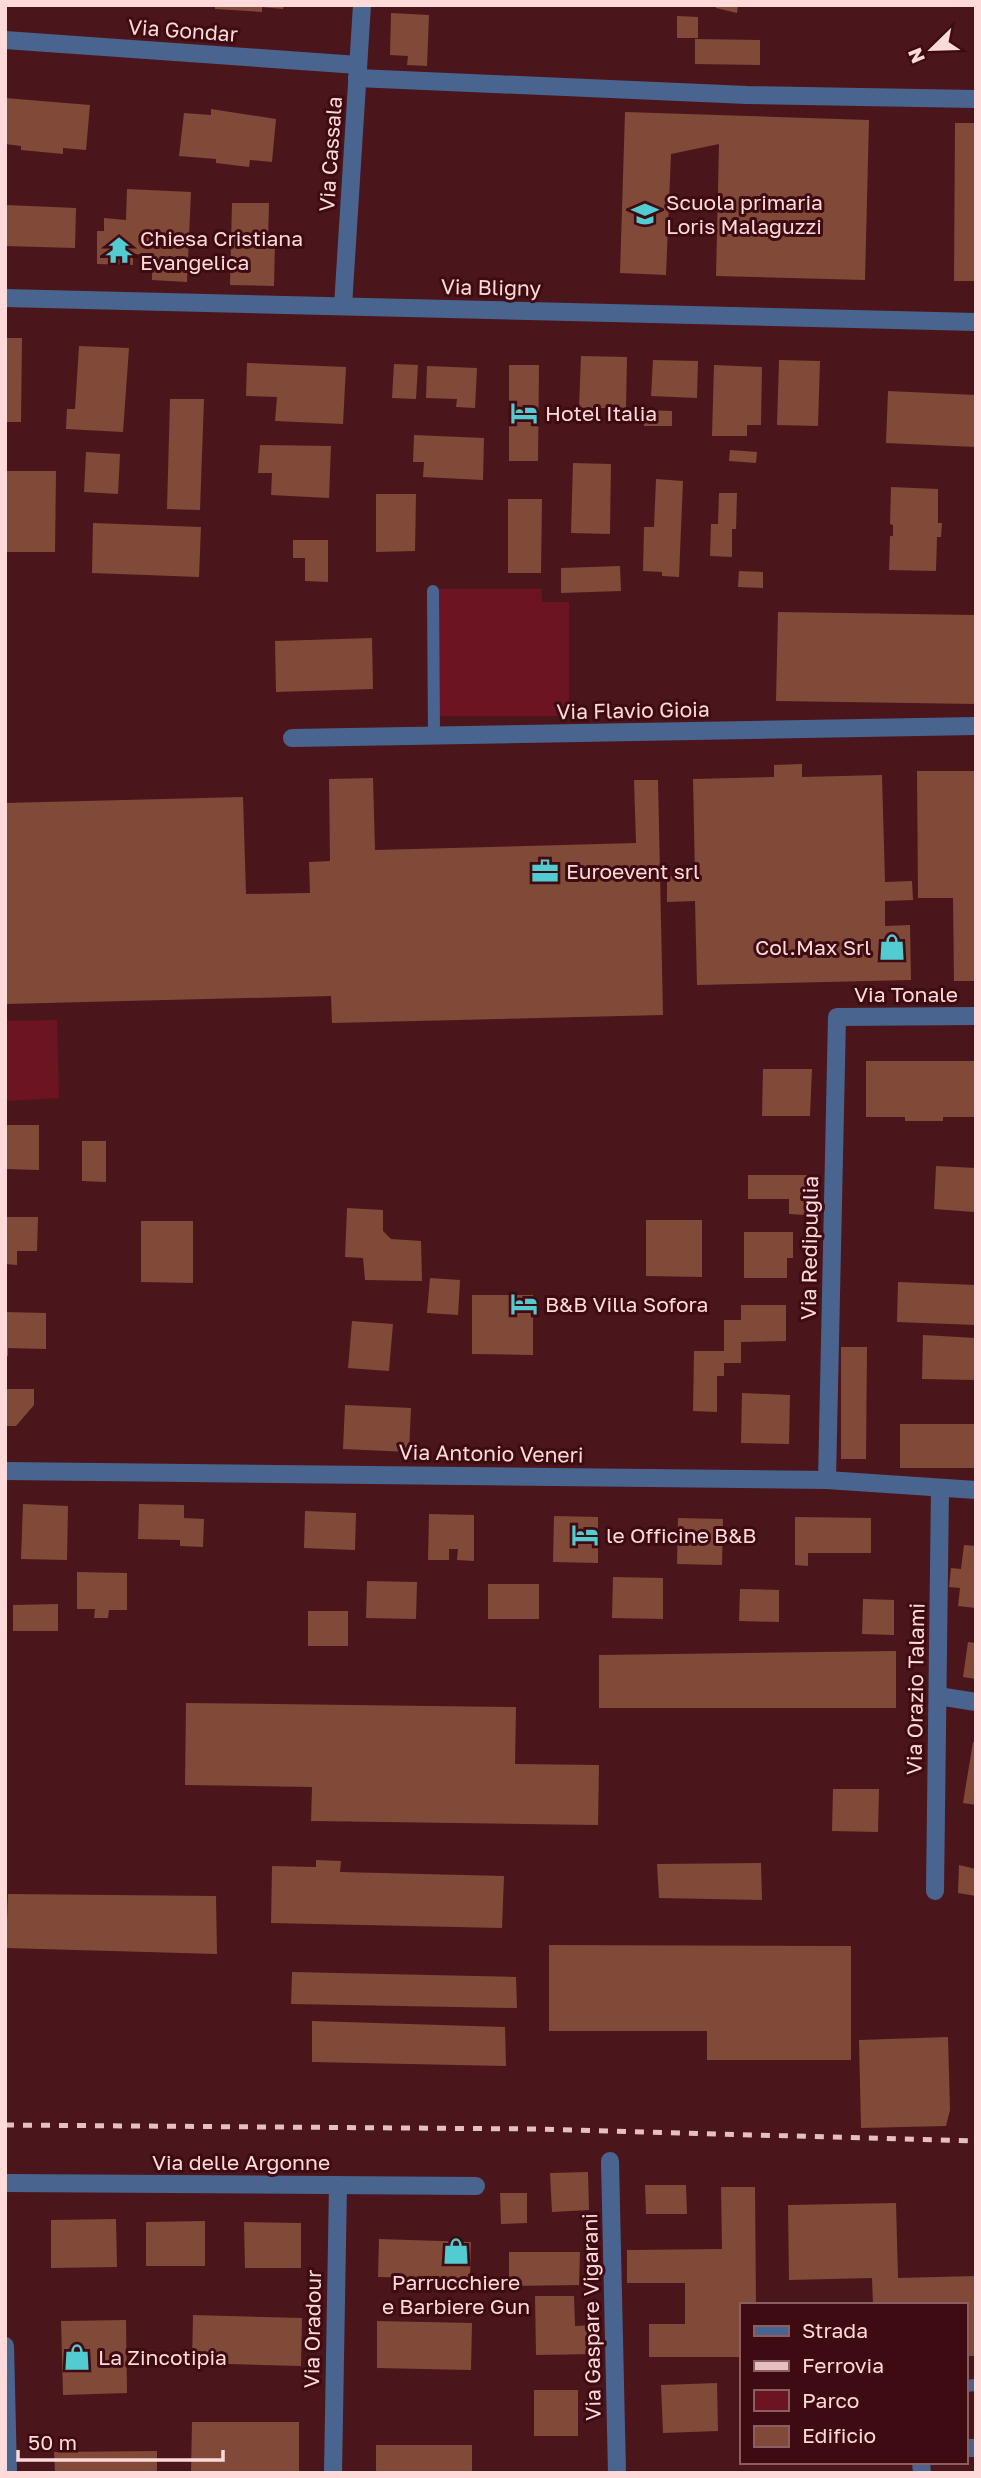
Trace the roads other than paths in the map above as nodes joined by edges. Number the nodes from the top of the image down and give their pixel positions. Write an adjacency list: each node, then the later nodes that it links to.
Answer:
1 (362, 5): 3 (street, Via Cassala)
2 (5, 40): 3 (street, Via Gondar)
3 (358, 72): 4 (street, Via Gondar); 6 (street, Via Cassala)
4 (976, 99)
5 (5, 298): 6 (street, Via Bligny)
6 (342, 306): 7 (street, Via Bligny)
7 (976, 322)
8 (433, 591): 10 (lane)
9 (976, 726): 10 (street, Via Flavio Gioia)
10 (434, 736): 11 (street, Via Flavio Gioia)
11 (292, 738)
12 (976, 1016): 13 (street, Via Tonale)
13 (837, 1017): 15 (street, Via Redipuglia)
14 (5, 1471): 15 (street, Via Antonio Veneri)
15 (827, 1480): 16 (street, Via Antonio Veneri)
16 (940, 1488): 17 (street, Via Antonio Veneri); 18 (street, Via Orazio Talami)
17 (976, 1490)
18 (937, 1696): 19 (street); 20 (street, Via Orazio Talami)
19 (976, 1702)
20 (935, 1891)
21 (610, 2161): 28 (street, Via Gaspare Vigarani)
22 (5, 2183): 23 (street, Via delle Argonne)
23 (338, 2185): 24 (street, Via delle Argonne); 27 (street, Via Oradour)
24 (476, 2186)
25 (5, 2346): 26 (street)
26 (8, 2473)
27 (333, 2473)
28 (617, 2473)

